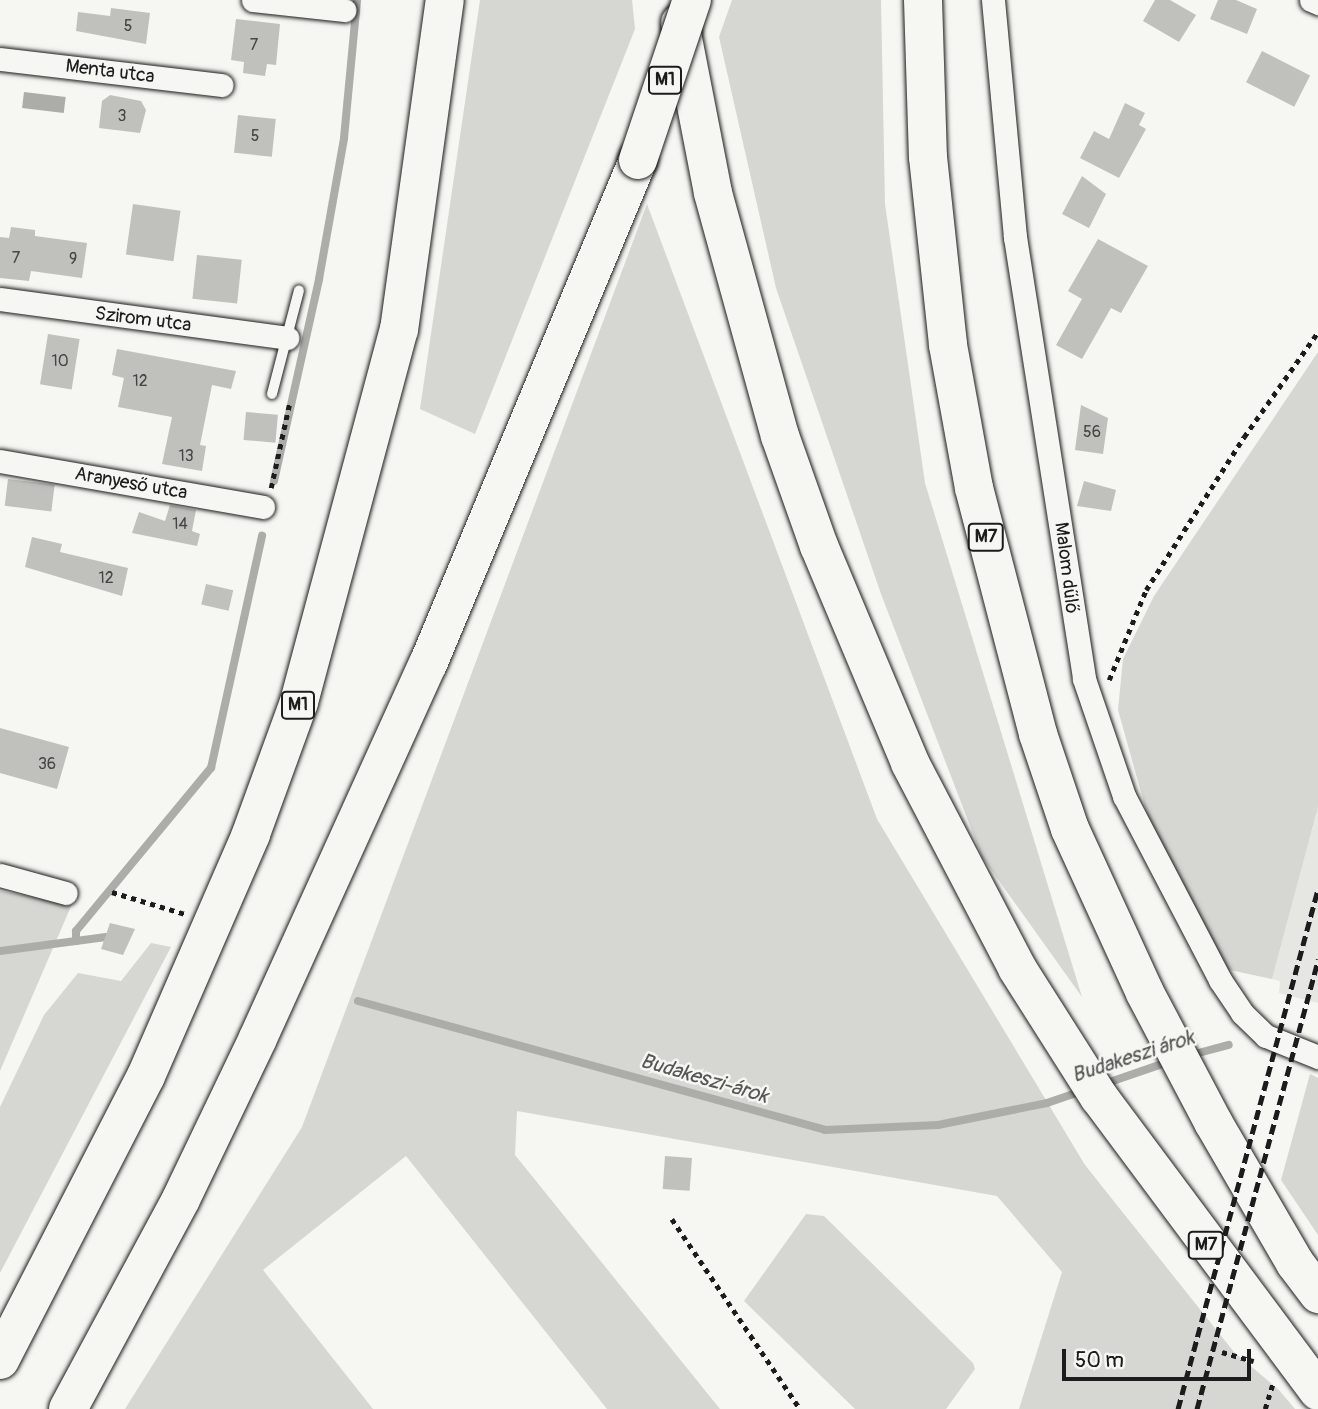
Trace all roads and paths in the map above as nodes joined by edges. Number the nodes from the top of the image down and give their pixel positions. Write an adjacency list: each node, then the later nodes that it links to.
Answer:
1 (253, 0): 9 (street)
2 (445, 0): 30 (highway, M1)
3 (677, 0): 32 (highway, M7)
4 (692, 0): 33 (highway, M1, bridge)
5 (923, 0): 27 (highway, M7)
6 (993, 0): 20 (street, Malom dűlő)
7 (1311, 0): 8 (street)
8 (1318, 4)
9 (344, 10)
10 (0, 59): 11 (street, Menta utca)
11 (221, 85)
12 (299, 290): 15 (lane)
13 (0, 299): 15 (street, Szirom utca)
14 (1318, 332): 20 (path)
15 (286, 338): 17 (lane)
16 (291, 393): 19 (path)
17 (272, 394)
18 (0, 461): 19 (street, Aranyeső utca)
19 (263, 507)
20 (1097, 718): 25 (street, Malom dűlő)
21 (0, 875): 22 (street)
22 (66, 892)
23 (112, 892): 24 (path)
24 (187, 915)
25 (1318, 1057)
26 (672, 1219): 34 (path)
27 (1318, 1294)
28 (1222, 1352): 29 (path)
29 (1252, 1359)
30 (0, 1360)
31 (1273, 1382): 35 (path)
32 (1318, 1391)
33 (68, 1409)
34 (800, 1409)
35 (1265, 1409)

